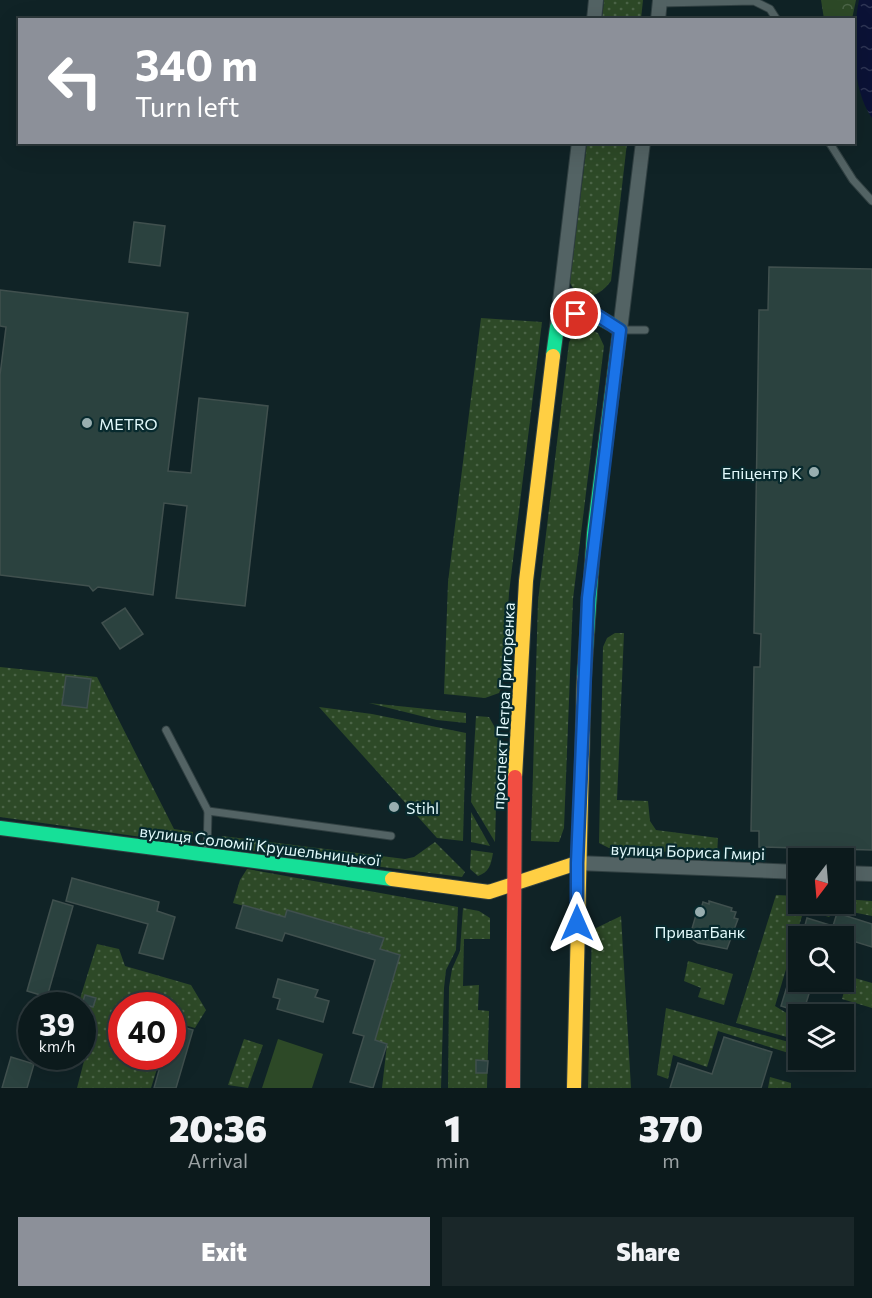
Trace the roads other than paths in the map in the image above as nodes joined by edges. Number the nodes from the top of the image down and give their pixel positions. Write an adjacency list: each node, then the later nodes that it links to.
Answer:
1 (596, 0): 3 (street)
2 (660, 2): 4 (street); 5 (lane)
3 (594, 18)
4 (658, 18)
5 (776, 18)
6 (579, 144): 10 (street)
7 (642, 144): 11 (street)
8 (831, 144): 9 (lane)
9 (872, 201)
10 (557, 327): 11 (street); 22 (street, проспект Петра Григоренка)
11 (620, 330): 12 (lane); 18 (street)
12 (645, 330)
13 (166, 730): 14 (lane)
14 (208, 812): 16 (lane); 17 (lane)
15 (0, 828): 17 (street, вулиця Соломії Крушельницької)
16 (391, 836)
17 (207, 854): 22 (street, вулиця Соломії Крушельницької)
18 (577, 863): 19 (street, вулиця Бориса Гмирі); 22 (street, вулиця Соломії Крушельницької); 24 (street)
19 (788, 872)
20 (854, 873): 21 (street)
21 (872, 874)
22 (514, 884): 23 (street, проспект Петра Григоренка)
23 (513, 1088)
24 (574, 1088)

